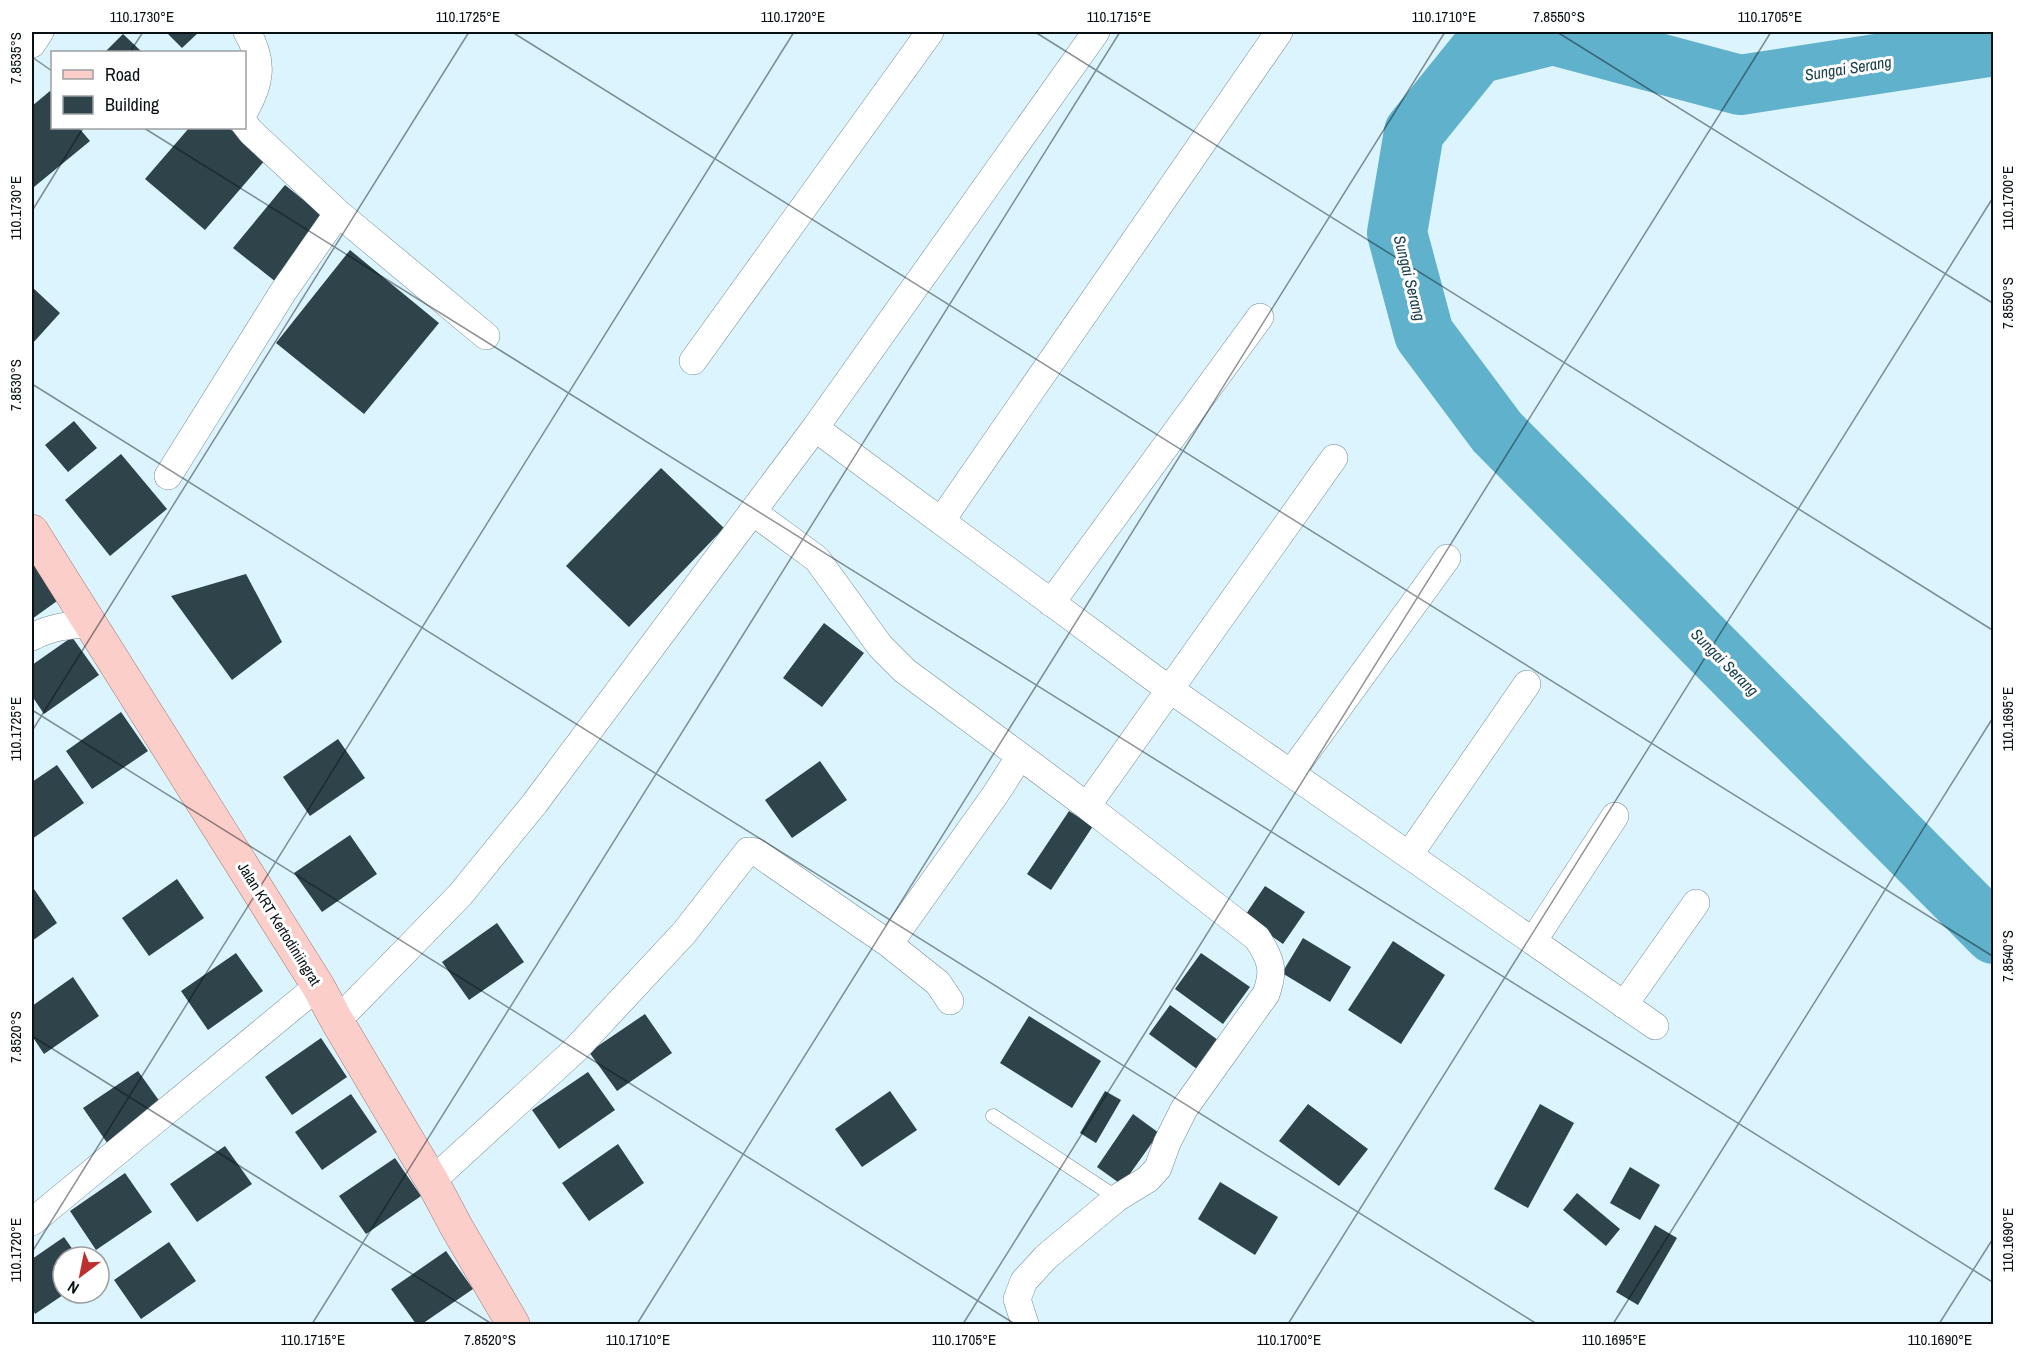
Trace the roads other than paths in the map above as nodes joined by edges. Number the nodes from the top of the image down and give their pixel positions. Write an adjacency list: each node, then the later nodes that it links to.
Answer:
1 (40, 32): 6 (street)
2 (247, 32): 7 (street)
3 (930, 32): 12 (street)
4 (1096, 32): 13 (street)
5 (1271, 34): 17 (street)
6 (32, 44)
7 (246, 109)
8 (246, 126): 9 (street)
9 (338, 213): 11 (street); 15 (street)
10 (1260, 317): 20 (street)
11 (486, 336)
12 (693, 361)
13 (815, 428): 16 (street); 17 (street)
14 (1334, 458): 24 (street)
15 (168, 476)
16 (753, 512): 25 (street); 36 (street)
17 (941, 521): 20 (street)
18 (32, 531): 21 (main road, Jalan KRT Kertodiniingrat)
19 (1446, 558): 26 (street)
20 (1051, 603): 24 (street)
21 (90, 624): 22 (street); 33 (main road, Jalan KRT Kertodiniingrat)
22 (32, 637)
23 (1527, 684): 29 (street)
24 (1171, 690): 26 (street); 27 (street)
25 (1020, 756): 27 (street); 32 (street)
26 (1291, 774): 29 (street)
27 (1087, 806): 40 (street)
28 (1615, 816): 31 (street)
29 (1409, 855): 31 (street)
30 (1696, 903): 35 (street)
31 (1533, 941): 35 (street)
32 (889, 944): 34 (street); 39 (street)
33 (318, 986): 36 (main road, Jalan KRT Kertodiniingrat); 41 (street)
34 (950, 1000)
35 (1624, 1005): 37 (street)
36 (337, 1021): 39 (main road, Jalan KRT Kertodiniingrat)
37 (1655, 1026)
38 (993, 1116): 40 (lane)
39 (432, 1181): 42 (main road, Jalan KRT Kertodiniingrat)
40 (1117, 1198): 43 (street)
41 (32, 1222)
42 (513, 1324)
43 (1025, 1324)

